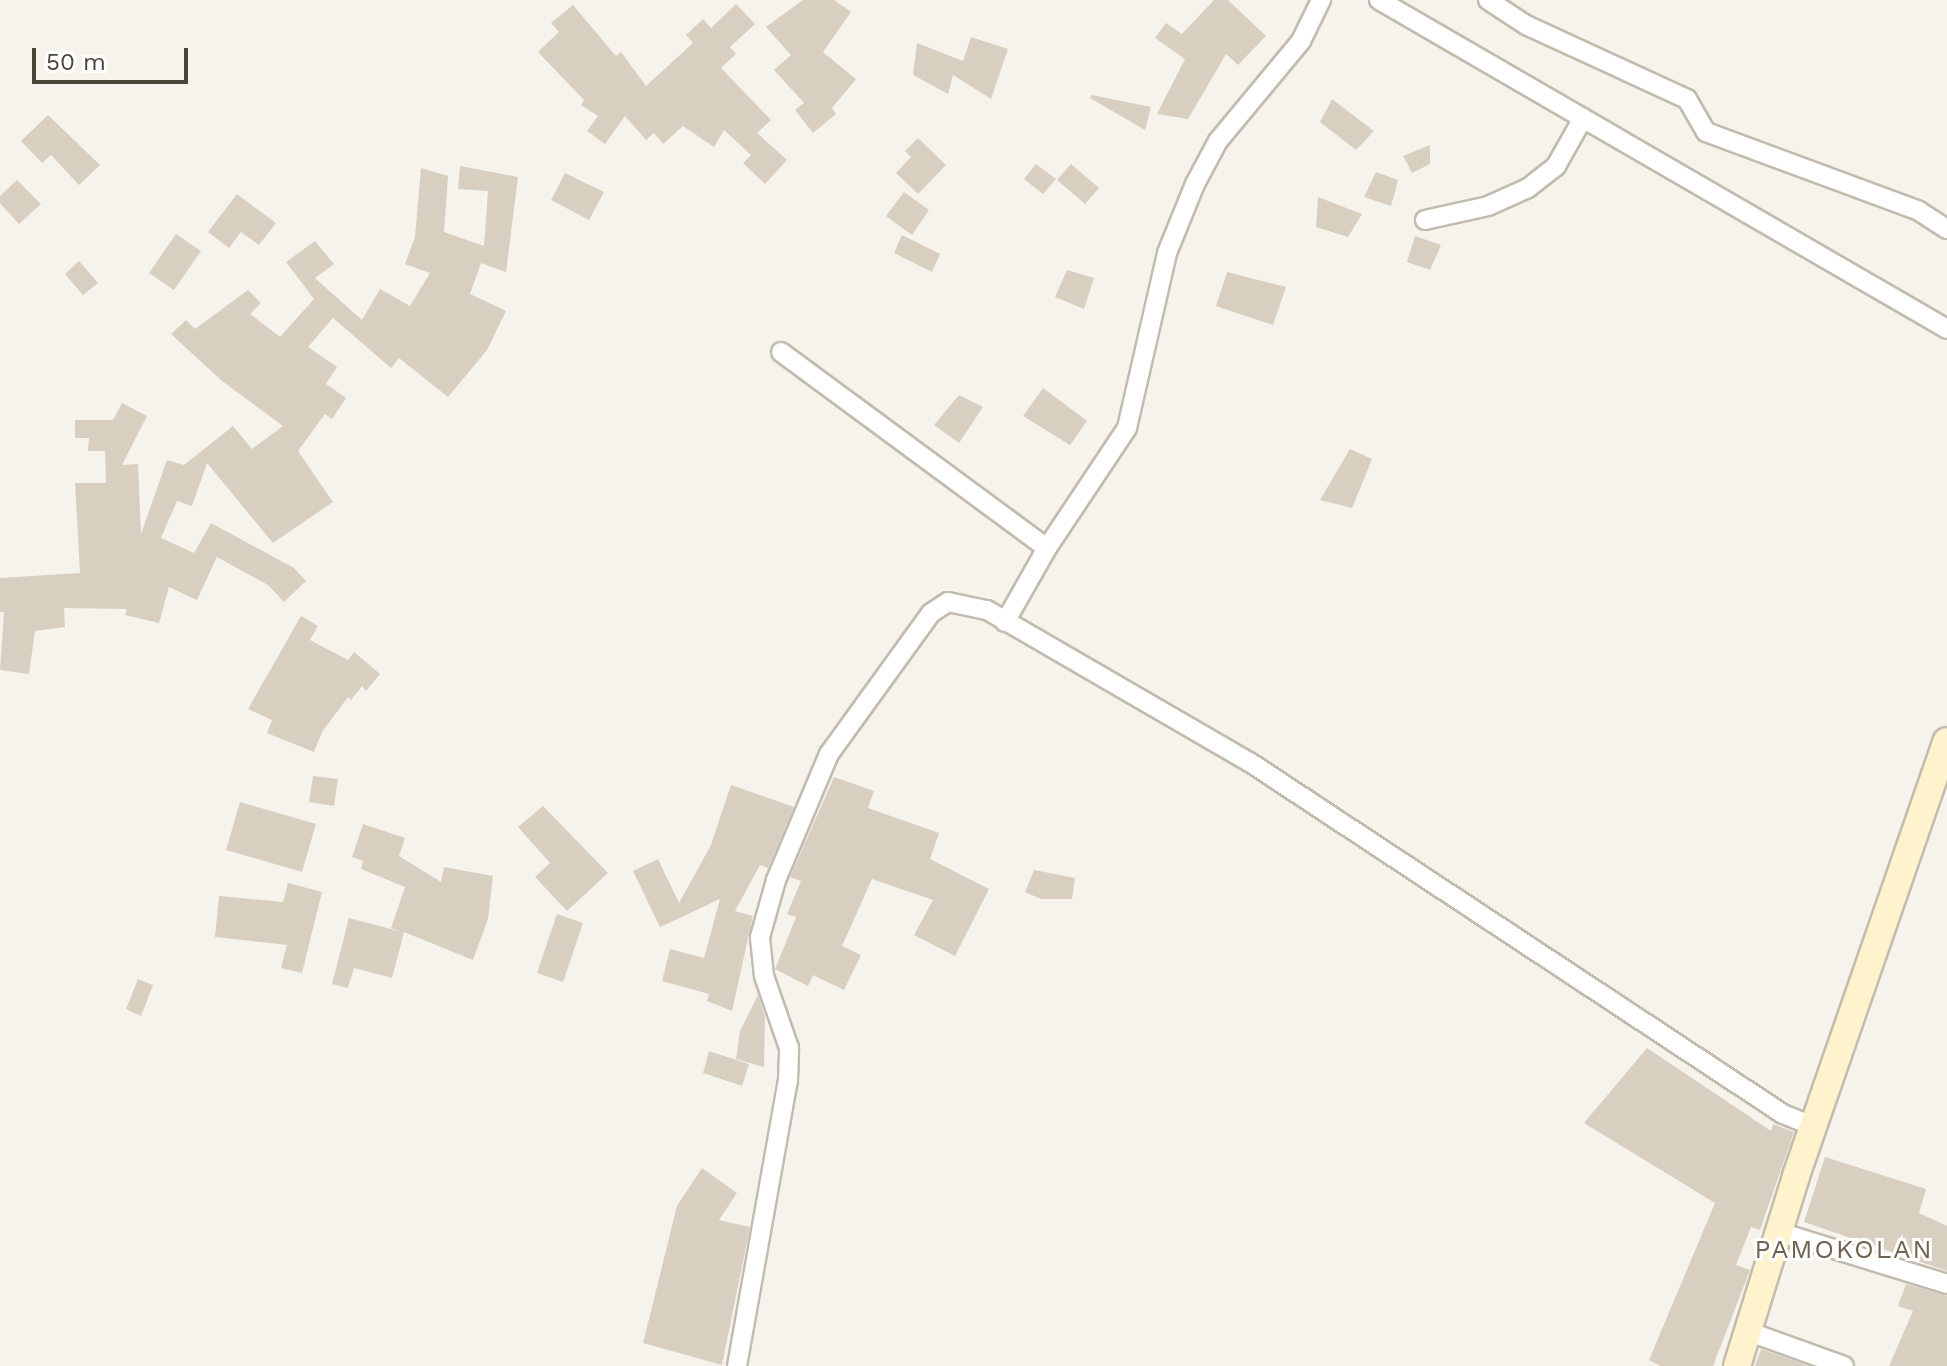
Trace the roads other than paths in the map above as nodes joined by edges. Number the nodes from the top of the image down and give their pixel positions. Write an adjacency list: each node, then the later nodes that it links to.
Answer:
1 (1321, 0): 9 (street)
2 (1379, 0): 4 (street)
3 (1488, 0): 6 (street)
4 (1583, 118): 5 (street); 7 (street)
5 (1425, 220)
6 (1947, 229)
7 (1947, 329)
8 (781, 352): 9 (street)
9 (1047, 548): 10 (street)
10 (1005, 622): 12 (street); 16 (street)
11 (1947, 741): 12 (main road)
12 (1813, 1126): 13 (main road)
13 (1779, 1232): 14 (street); 15 (main road)
14 (1947, 1284)
15 (1747, 1331): 17 (main road); 18 (street)
16 (737, 1366)
17 (1737, 1366)
18 (1844, 1366)

